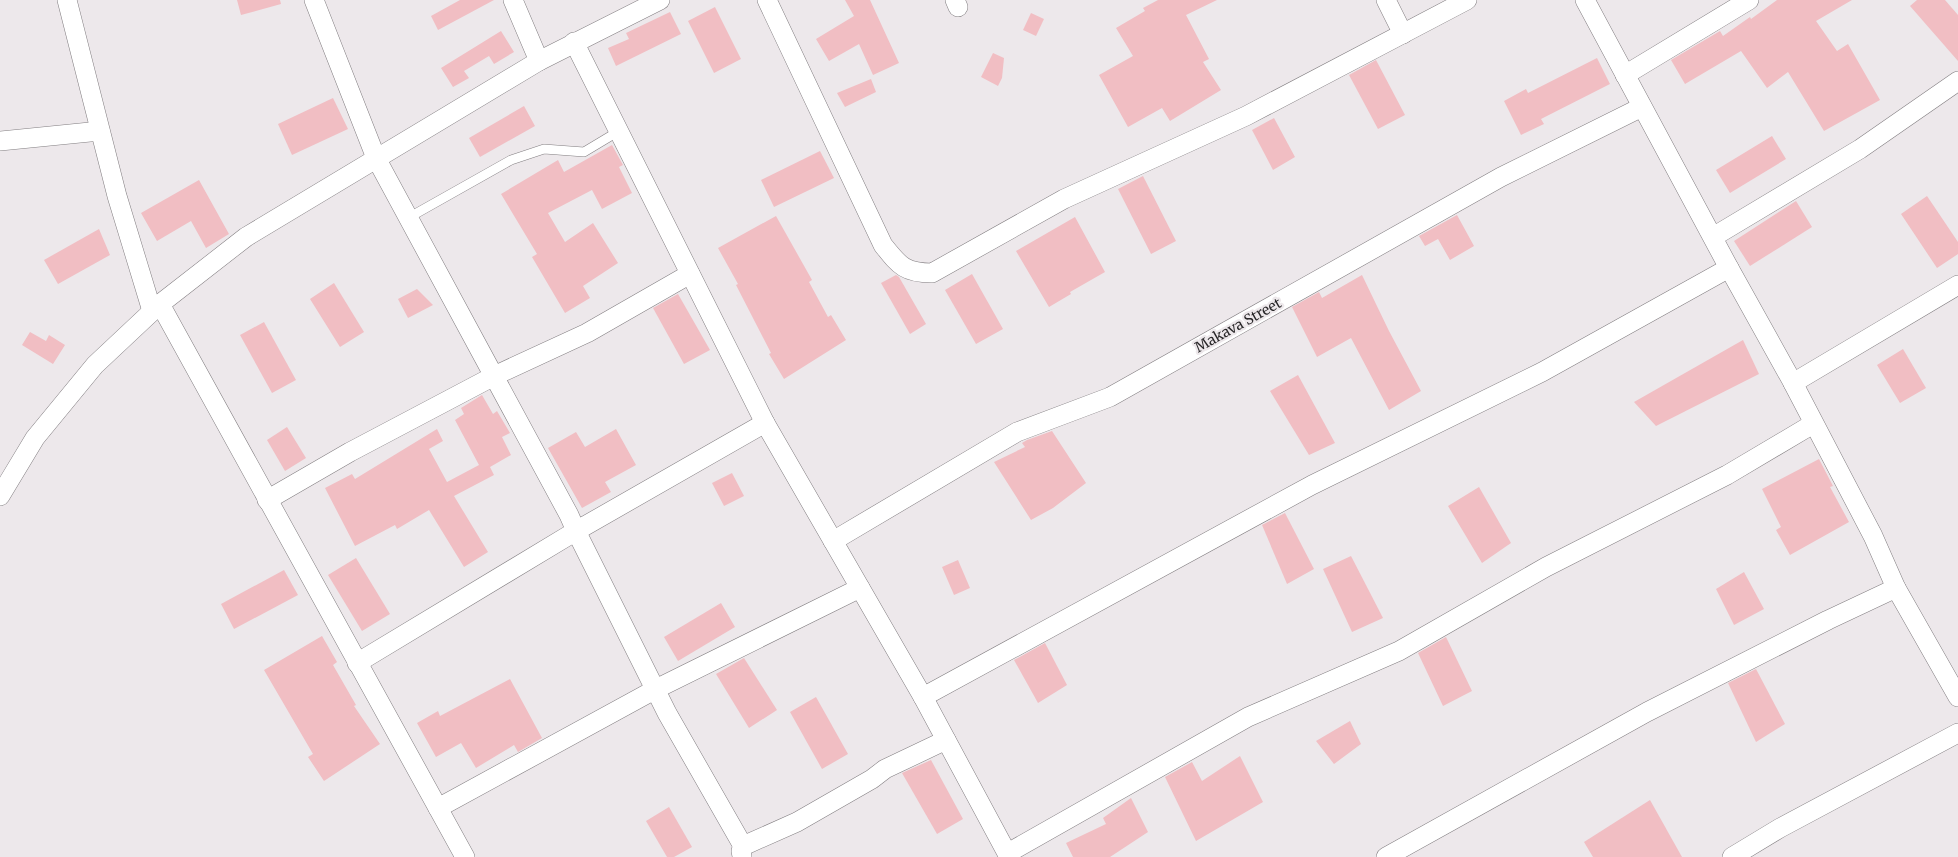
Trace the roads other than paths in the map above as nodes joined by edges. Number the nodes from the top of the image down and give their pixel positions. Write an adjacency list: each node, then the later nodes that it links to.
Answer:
1 (67, 0): 16 (street)
2 (314, 0): 19 (street)
3 (513, 0): 12 (street)
4 (660, 0): 11 (street)
5 (768, 0): 10 (street)
6 (1386, 0): 10 (street)
7 (1466, 0): 10 (street)
8 (1584, 0): 13 (street)
9 (1749, 0): 13 (street)
10 (1403, 34)
11 (574, 42): 12 (street); 17 (street)
12 (539, 61): 19 (street)
13 (1625, 75): 15 (street)
14 (1958, 80): 21 (street)
15 (1642, 107): 21 (street); 33 (street, Makava Street)
16 (100, 131): 18 (street); 25 (street)
17 (619, 131): 20 (lane); 23 (street)
18 (0, 141)
19 (376, 158): 20 (street); 25 (street)
20 (408, 218): 26 (street)
21 (1713, 237): 22 (street)
22 (1729, 268): 27 (street); 38 (street)
23 (690, 274): 26 (street); 28 (street)
24 (1958, 285): 27 (street)
25 (156, 307): 30 (street); 31 (street)
26 (494, 376): 31 (street); 32 (street)
27 (1793, 383): 29 (street)
28 (765, 423): 32 (street); 33 (street)
29 (1813, 424): 35 (street); 44 (street)
30 (0, 496)
31 (267, 500): 36 (street)
32 (576, 531): 36 (street); 37 (street)
33 (834, 541): 34 (street)
34 (860, 588): 37 (street); 38 (street)
35 (1896, 588): 39 (street); 46 (street)
36 (358, 663): 42 (street)
37 (656, 689): 42 (street); 43 (street)
38 (923, 696): 41 (street)
39 (1958, 697)
40 (1958, 733): 47 (street)
41 (946, 740): 43 (street); 44 (street)
42 (438, 808): 45 (street)
43 (739, 853)
44 (1009, 855)
45 (465, 857)
46 (1386, 857)
47 (1732, 857)

